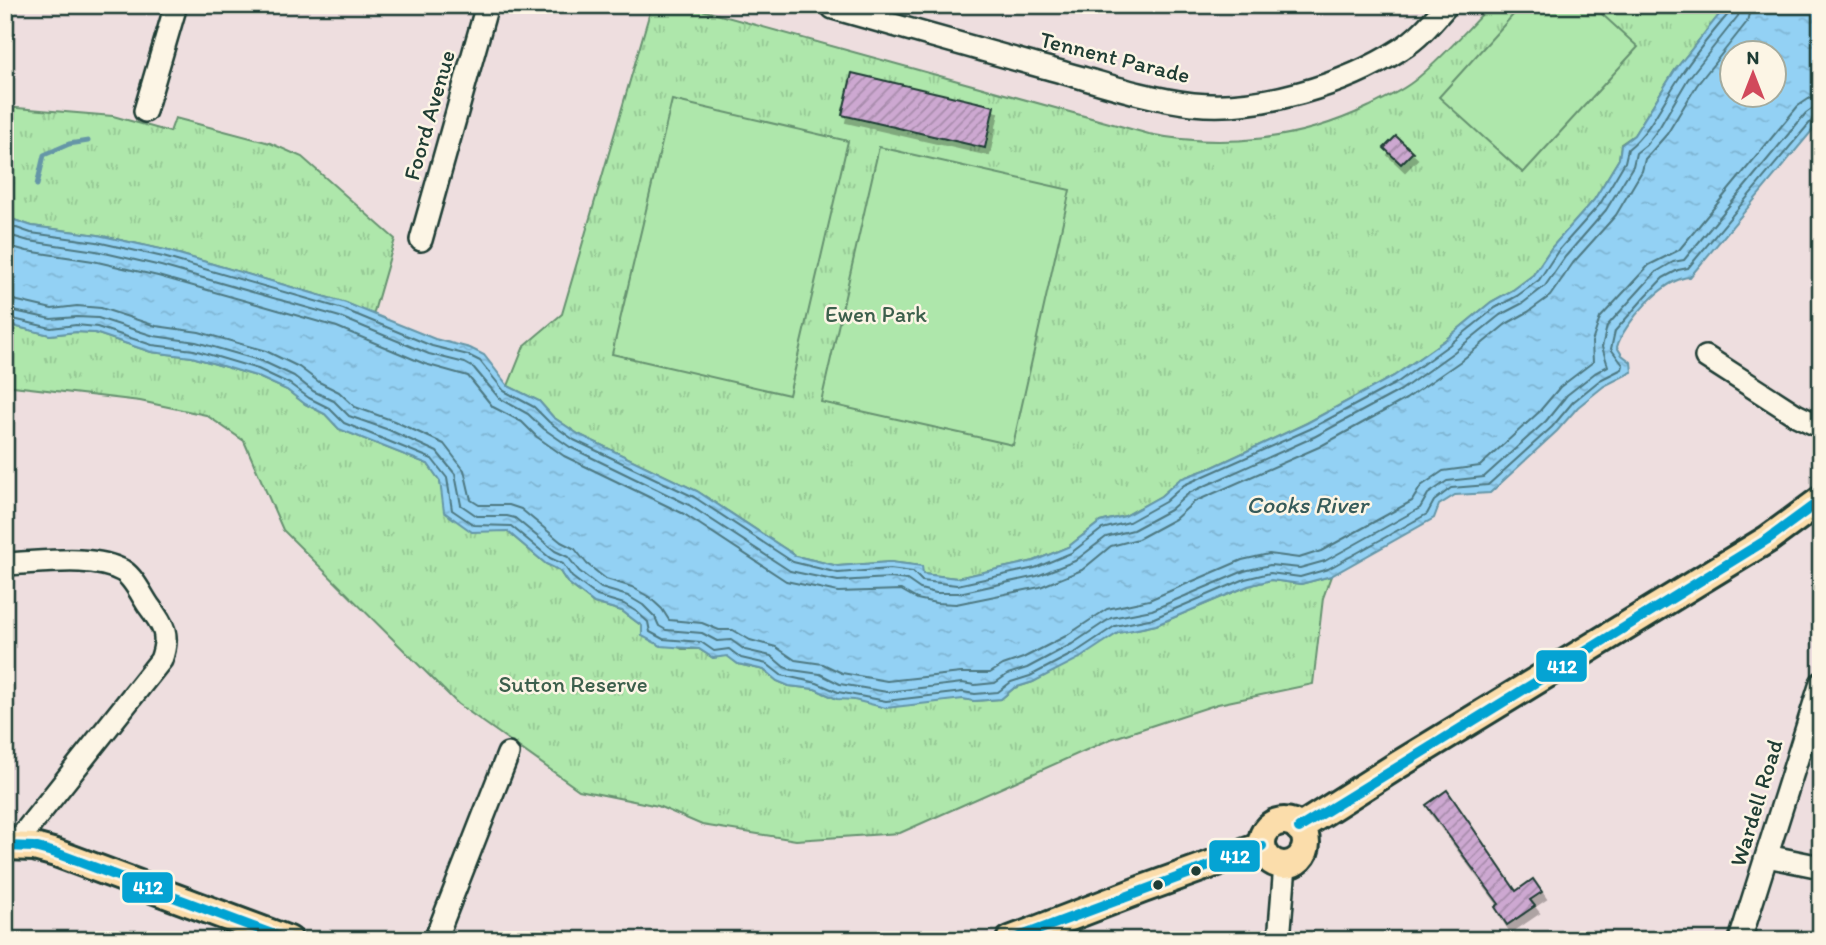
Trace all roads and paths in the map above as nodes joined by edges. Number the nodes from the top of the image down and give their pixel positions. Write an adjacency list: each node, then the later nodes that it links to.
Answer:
1 (176, 5): 5 (street)
2 (487, 5): 6 (street, Foord Avenue)
3 (1447, 5): 4 (street, Tennent Parade)
4 (833, 7)
5 (145, 111)
6 (421, 240)
7 (1706, 357): 8 (street)
8 (1796, 415): 9 (street); 10 (street)
9 (1821, 427)
10 (1821, 441)
11 (1821, 500): 13 (main road)
12 (1821, 519): 13 (main road)
13 (1768, 540): 17 (main road)
14 (5, 564): 19 (street)
15 (1821, 683): 20 (street, Wardell Road)
16 (508, 754): 24 (street)
17 (1299, 828): 18 (main road); 21 (main road)
18 (1262, 846): 21 (main road); 25 (main road)
19 (7, 847): 23 (main road)
20 (1767, 856): 22 (street); 27 (street, Wardell Road)
21 (1285, 865): 26 (street)
22 (1821, 867)
23 (289, 940)
24 (435, 940)
25 (1010, 940)
26 (1279, 940)
27 (1740, 940)

